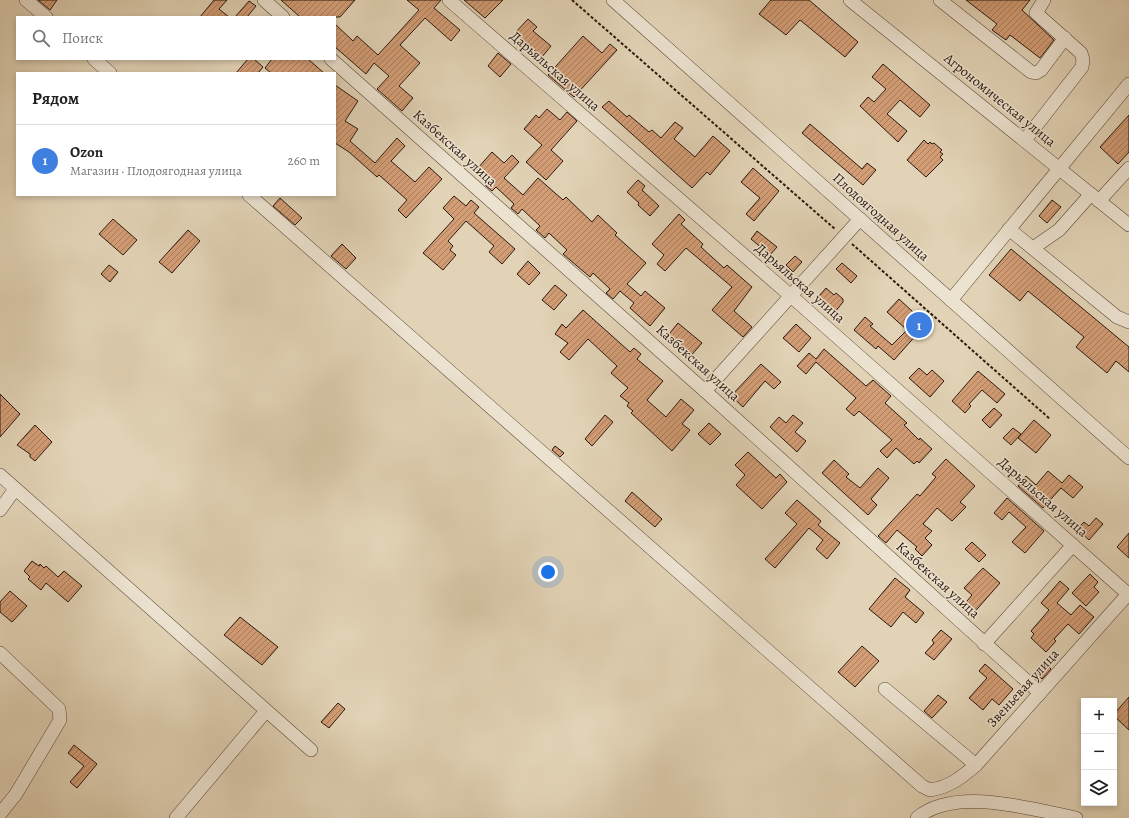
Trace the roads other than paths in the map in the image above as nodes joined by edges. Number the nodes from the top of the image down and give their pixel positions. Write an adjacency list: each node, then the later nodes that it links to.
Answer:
1 (26, 0): 8 (street)
2 (264, 0): 9 (street)
3 (449, 0): 24 (street, Дарьяльская улица)
4 (613, 0): 20 (street, Плодоягодная улица)
5 (850, 0): 15 (street, Агрономическая улица)
6 (940, 0): 10 (street)
7 (1044, 0): 10 (street)
8 (45, 16)
9 (282, 16)
10 (1065, 38): 15 (street)
11 (95, 60): 13 (street)
12 (332, 60): 27 (street, Казбекская улица)
13 (109, 72)
14 (1129, 84): 16 (street)
15 (1025, 140): 16 (street, Агрономическая улица)
16 (1060, 168): 19 (street, Агрономическая улица); 22 (street)
17 (1129, 168): 19 (street)
18 (250, 196): 40 (street, Звеньевая улица)
19 (1095, 197): 21 (street, Агрономическая улица); 23 (street)
20 (860, 219): 24 (street); 25 (street, Плодоягодная улица)
21 (1129, 225)
22 (1009, 229): 23 (street); 25 (street)
23 (1033, 248): 26 (street)
24 (791, 296): 27 (street); 32 (street, Дарьяльская улица)
25 (951, 300): 28 (street, Плодоягодная улица)
26 (1129, 322)
27 (705, 391): 34 (street, Казбекская улица)
28 (1129, 458)
29 (0, 475): 30 (street)
30 (15, 489): 31 (street); 38 (street)
31 (0, 510)
32 (1073, 545): 33 (street, Дарьяльская улица); 34 (street)
33 (1129, 593): 37 (street, Звеньевая улица)
34 (984, 644): 37 (street, Казбекская улица)
35 (0, 652): 41 (street)
36 (885, 689): 40 (street)
37 (1040, 693): 40 (street, Звеньевая улица)
38 (266, 711): 39 (street); 42 (street)
39 (311, 750)
40 (976, 765)
41 (0, 814)
42 (176, 818)
43 (917, 818): 44 (street)
44 (1076, 818)

